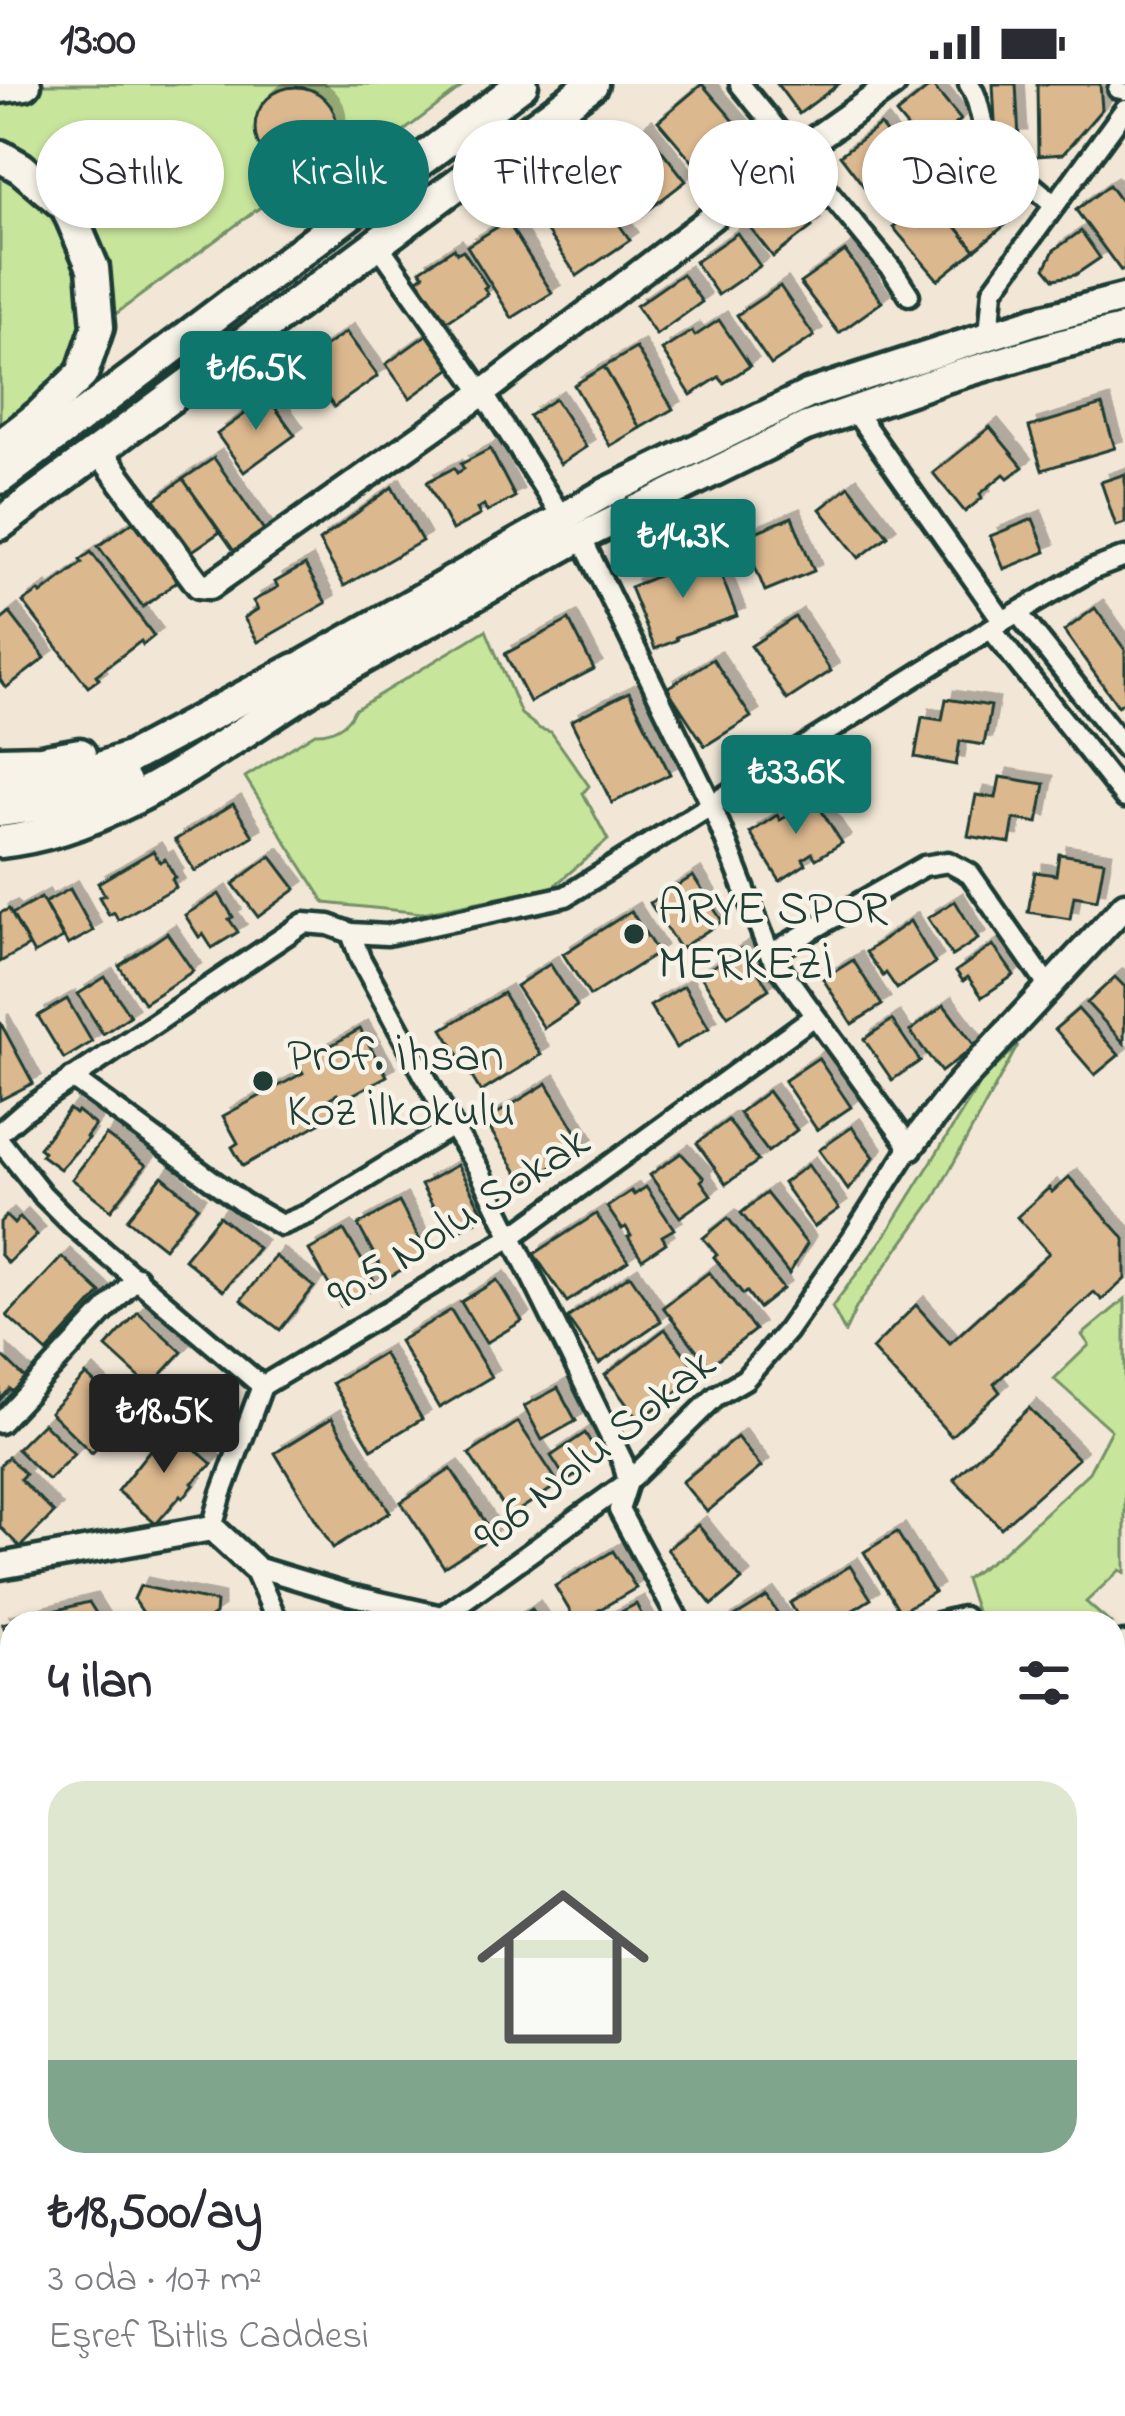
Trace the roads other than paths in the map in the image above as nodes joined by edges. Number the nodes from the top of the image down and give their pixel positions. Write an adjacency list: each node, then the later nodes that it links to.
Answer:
1 (25, 84): 7 (main road)
2 (522, 84): 24 (main road)
3 (592, 84): 15 (main road)
4 (740, 84): 9 (street)
5 (893, 84): 10 (street)
6 (969, 84): 13 (street)
7 (0, 87)
8 (1122, 97): 13 (street)
9 (770, 120)
10 (838, 123)
11 (0, 156): 22 (main road)
12 (838, 203): 16 (street)
13 (1055, 205): 19 (street)
14 (698, 228): 20 (street)
15 (378, 244): 20 (street); 23 (main road)
16 (909, 295)
17 (1125, 298): 19 (main road)
18 (1125, 329): 21 (main road)
19 (989, 335): 26 (main road)
20 (483, 393): 23 (street); 26 (street)
21 (854, 410): 26 (main road); 28 (street)
22 (0, 446)
23 (100, 452): 25 (main road)
24 (0, 478)
25 (0, 524)
26 (572, 527): 29 (main road); 34 (street)
27 (1125, 557): 28 (street)
28 (1004, 621): 30 (street); 33 (street); 34 (street)
29 (296, 678): 31 (main road); 32 (main road); 35 (main road); 36 (main road)
30 (1125, 748)
31 (0, 762)
32 (0, 787)
33 (1125, 798)
34 (712, 806): 38 (street); 39 (street)
35 (0, 811)
36 (0, 842)
37 (1125, 905): 40 (street)
38 (351, 933): 42 (street); 43 (street)
39 (770, 954): 40 (street); 41 (street)
40 (1049, 987): 46 (street)
41 (813, 1017): 46 (street); 47 (street, 905 Nolu Sokak)
42 (72, 1078): 43 (street); 44 (street)
43 (452, 1126): 47 (street)
44 (0, 1132)
45 (0, 1142): 48 (street)
46 (910, 1147): 51 (street, 906 Nolu Sokak)
47 (511, 1237): 49 (street, 905 Nolu Sokak); 51 (street)
48 (137, 1276): 49 (street); 50 (street)
49 (262, 1386): 52 (street)
50 (0, 1423)
51 (628, 1482): 57 (street, 906 Nolu Sokak); 58 (street)
52 (212, 1528): 53 (street); 54 (street)
53 (0, 1566)
54 (253, 1566): 55 (street); 56 (street)
55 (273, 1611)
56 (410, 1611)
57 (451, 1611)
58 (674, 1611)

